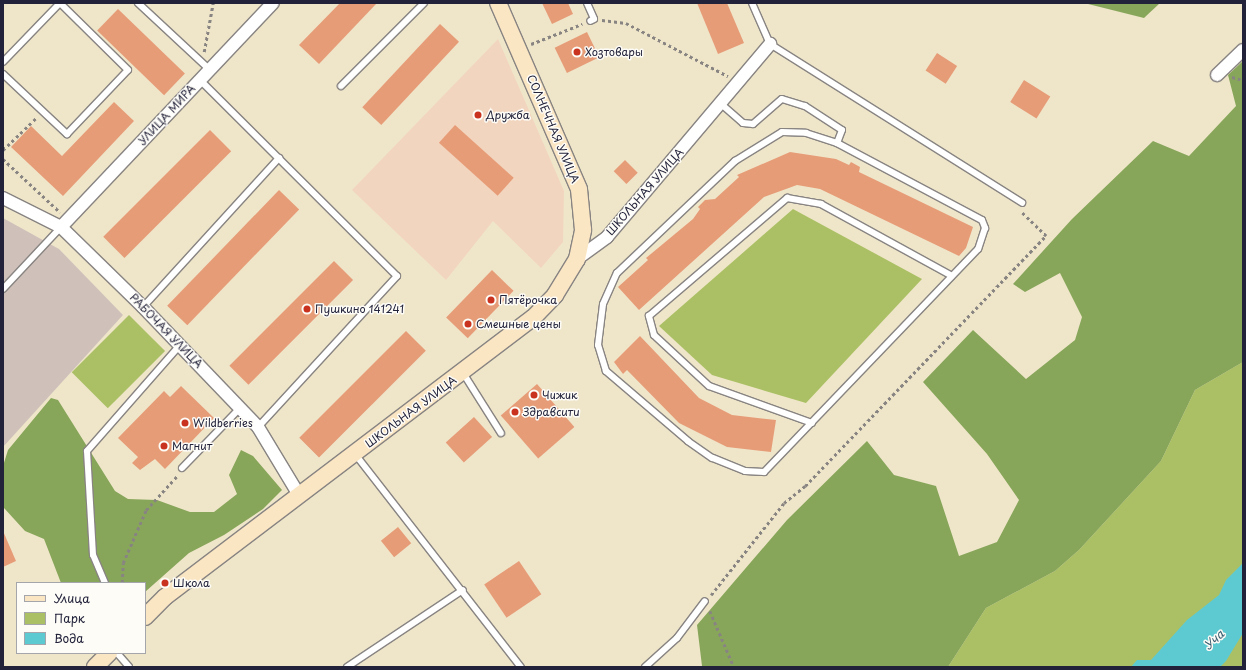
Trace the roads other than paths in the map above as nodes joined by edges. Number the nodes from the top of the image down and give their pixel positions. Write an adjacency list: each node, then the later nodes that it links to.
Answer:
1 (60, 3): 11 (lane); 13 (lane)
2 (138, 3): 12 (lane)
3 (273, 3): 12 (street, УЛИЦА МИРА)
4 (424, 3): 16 (lane)
5 (498, 3): 23 (street, СОЛНЕЧНАЯ УЛИЦА)
6 (587, 3): 8 (lane)
7 (752, 3): 9 (lane)
8 (592, 20)
9 (770, 44): 17 (street, ШКОЛЬНАЯ УЛИЦА); 21 (lane)
10 (1243, 50): 14 (street)
11 (3, 62)
12 (206, 66): 15 (street, УЛИЦА МИРА)
13 (3, 74)
14 (1216, 75)
15 (200, 80): 19 (lane); 22 (street, УЛИЦА МИРА)
16 (341, 86)
17 (720, 103): 18 (lane); 23 (street, ШКОЛЬНАЯ УЛИЦА)
18 (837, 143): 24 (lane); 30 (lane)
19 (278, 158): 26 (lane); 31 (lane)
20 (3, 198): 22 (street, РАБОЧАЯ УЛИЦА)
21 (1022, 203)
22 (61, 227): 25 (lane); 26 (street, РАБОЧАЯ УЛИЦА)
23 (577, 259): 28 (street, ШКОЛЬНАЯ УЛИЦА)
24 (952, 276): 30 (lane); 30 (lane)
25 (3, 289)
26 (144, 307): 27 (street, РАБОЧАЯ УЛИЦА)
27 (180, 345): 29 (street, РАБОЧАЯ УЛИЦА); 36 (lane)
28 (463, 373): 32 (lane); 33 (street, ШКОЛЬНАЯ УЛИЦА)
29 (240, 408): 31 (street, РАБОЧАЯ УЛИЦА); 34 (lane)
30 (812, 422)
31 (258, 426): 35 (street, РАБОЧАЯ УЛИЦА)
32 (501, 433)
33 (356, 454): 35 (street, ШКОЛЬНАЯ УЛИЦА); 37 (lane)
34 (182, 468)
35 (299, 496): 39 (street, ШКОЛЬНАЯ УЛИЦА)
36 (105, 582)
37 (463, 590): 44 (lane); 45 (lane)
38 (705, 601): 46 (lane)
39 (146, 616)
40 (108, 654): 42 (street)
41 (119, 654): 43 (lane)
42 (95, 667)
43 (128, 667)
44 (347, 667)
45 (521, 667)
46 (644, 667)

